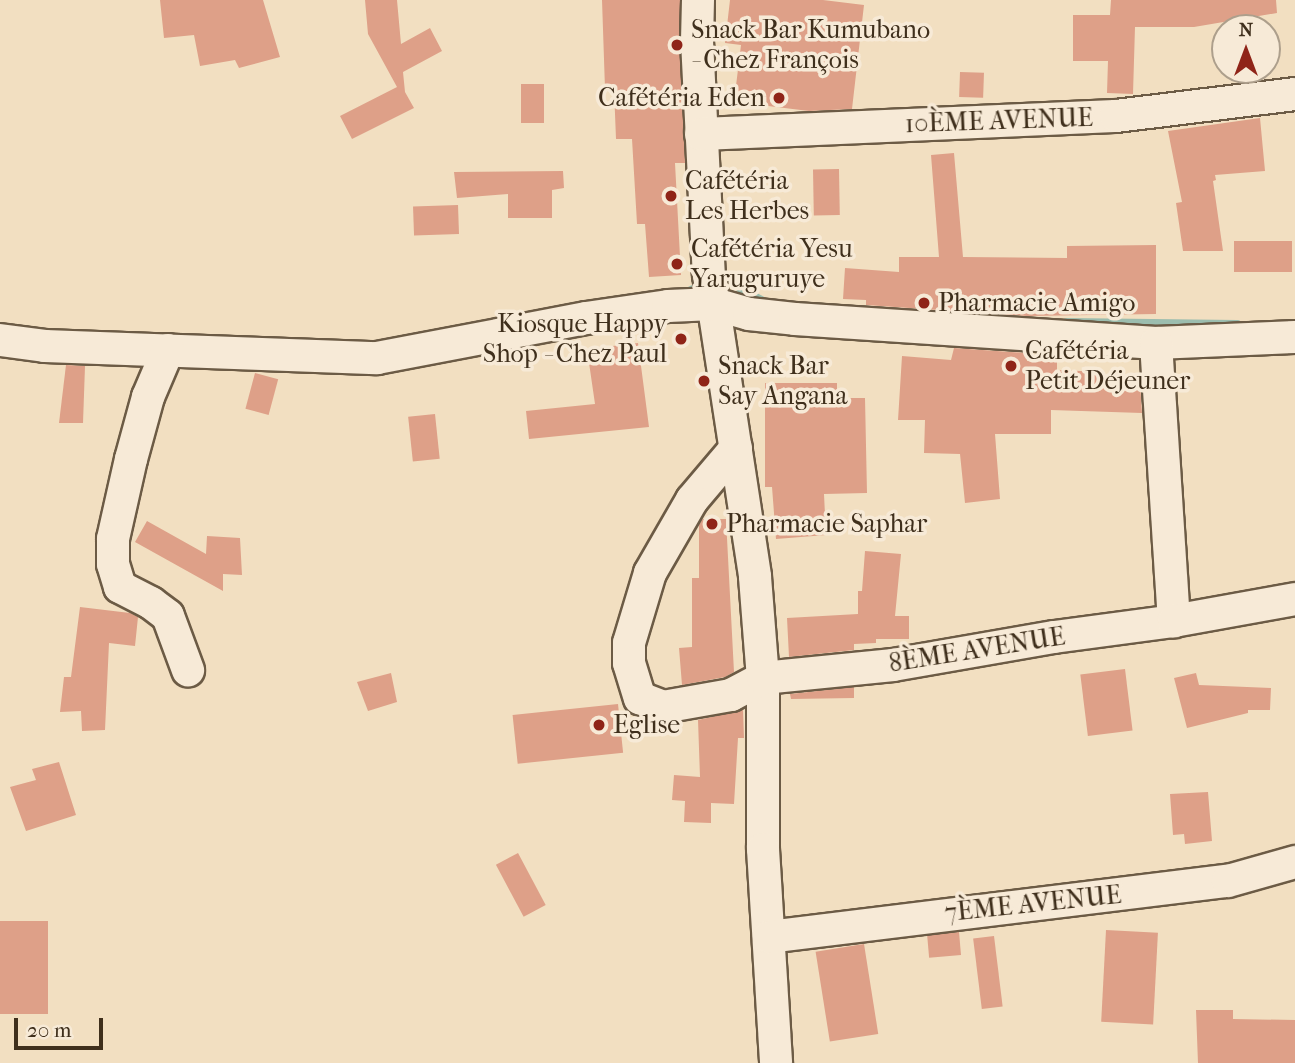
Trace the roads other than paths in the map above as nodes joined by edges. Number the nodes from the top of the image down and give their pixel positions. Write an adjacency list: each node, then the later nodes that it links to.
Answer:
1 (698, 0): 3 (street)
2 (1295, 93): 3 (street, 10ÈME AVENUE)
3 (712, 133): 4 (street)
4 (711, 287): 7 (street); 8 (street); 9 (street)
5 (1295, 337): 7 (street)
6 (0, 340): 8 (street)
7 (1156, 342): 11 (street)
8 (168, 350): 12 (street)
9 (736, 448): 13 (street); 13 (street, 8ÈME AVENUE)
10 (1295, 599): 11 (street, 8ÈME AVENUE)
11 (1174, 621): 13 (street, 8ÈME AVENUE)
12 (188, 670)
13 (763, 678): 15 (street)
14 (1295, 862): 15 (street, 7ÈME AVENUE)
15 (769, 937): 16 (street)
16 (776, 1063)

